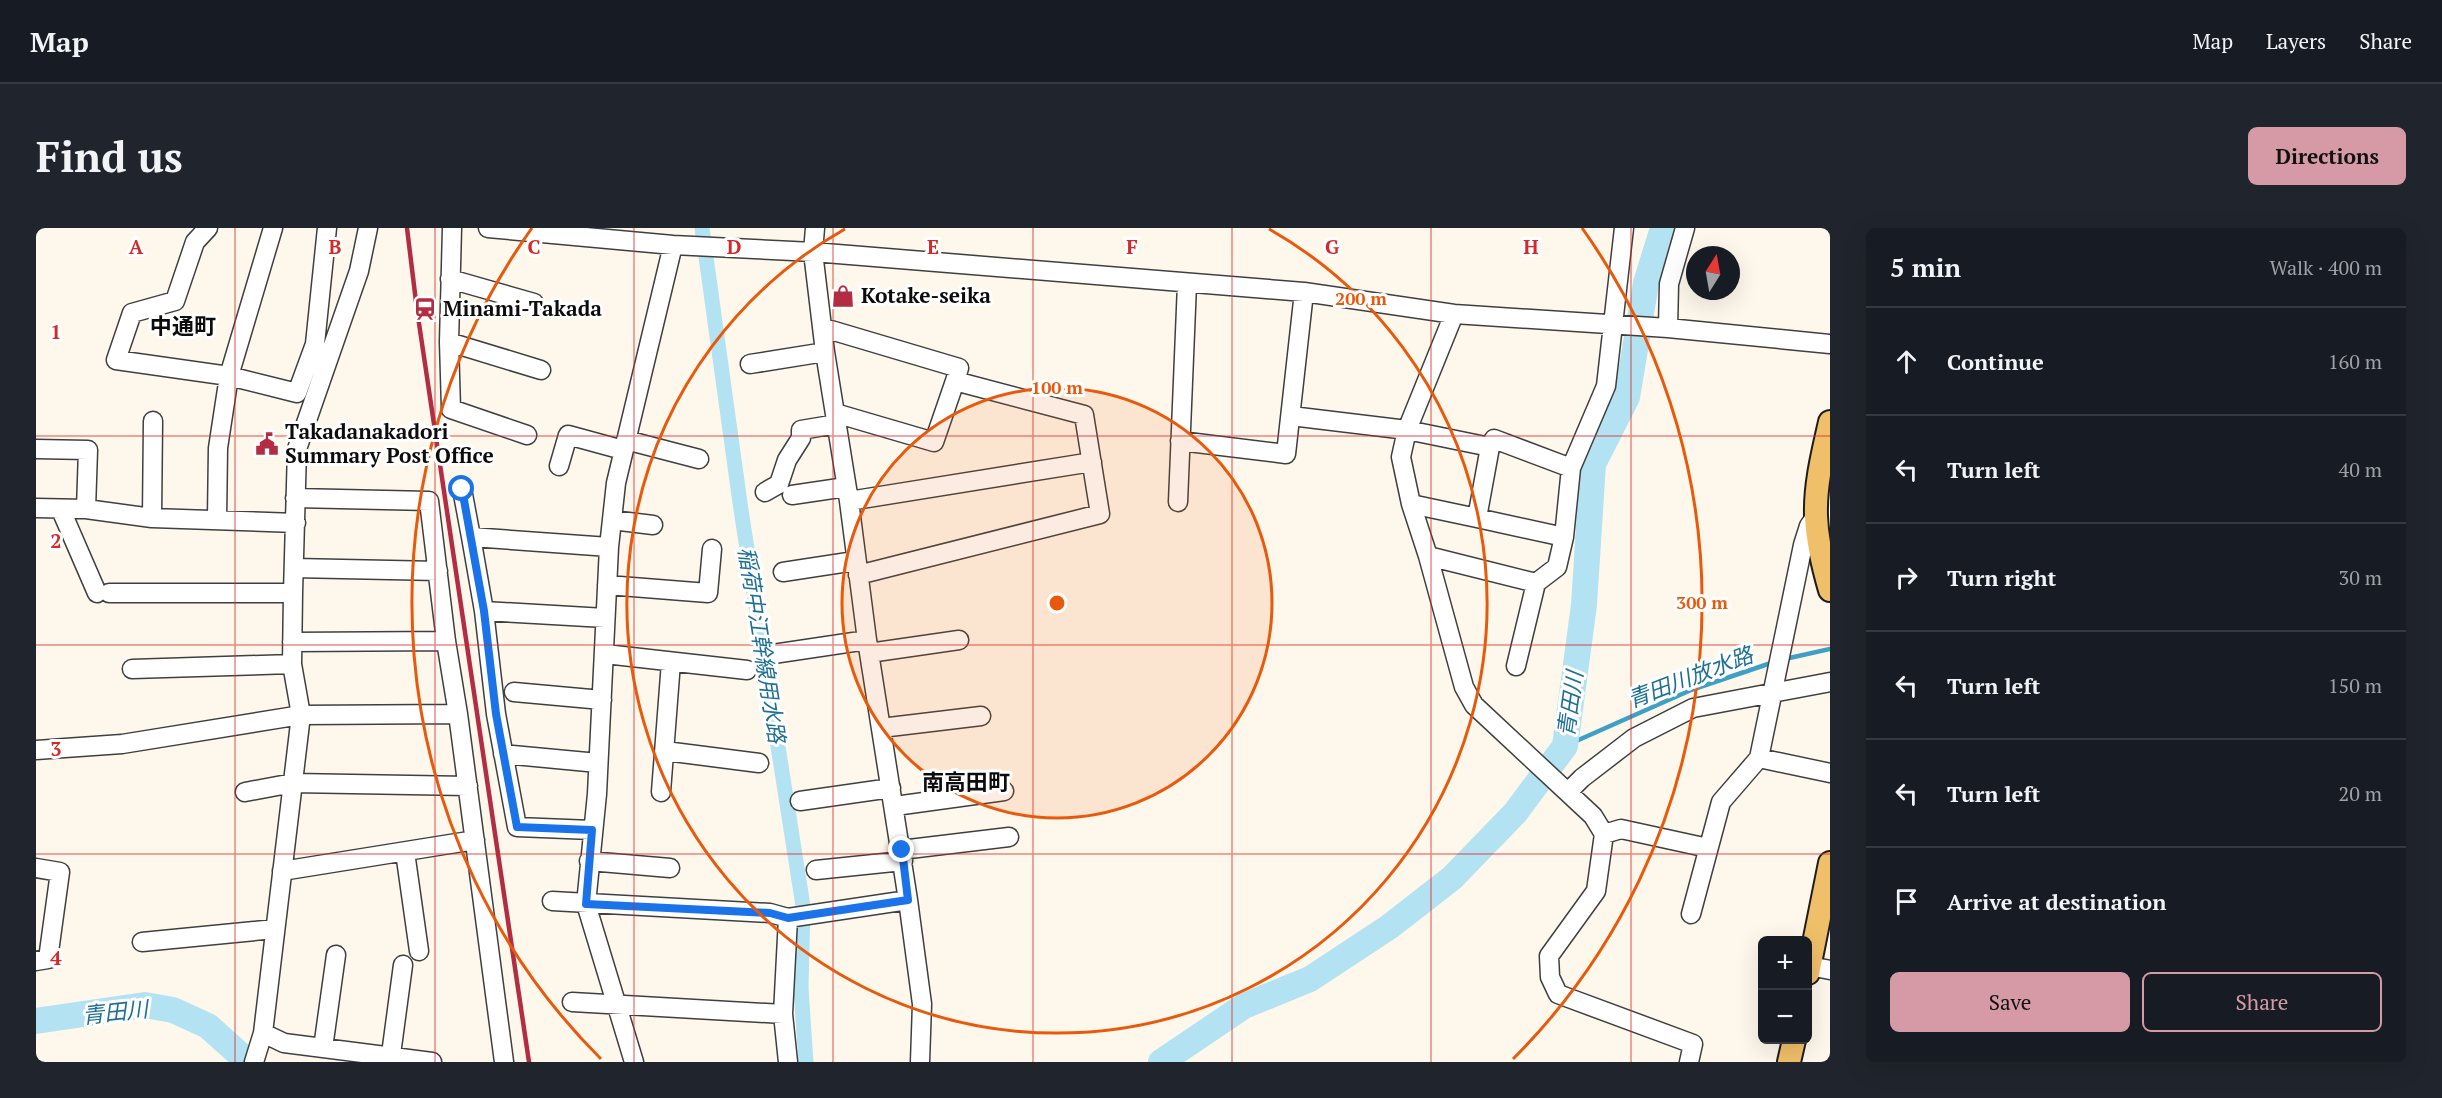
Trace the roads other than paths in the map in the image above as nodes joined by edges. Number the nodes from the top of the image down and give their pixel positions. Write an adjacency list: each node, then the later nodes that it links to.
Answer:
1 (208, 228): 27 (street)
2 (273, 228): 27 (street)
3 (327, 228): 27 (street)
4 (369, 228): 47 (street)
5 (452, 228): 14 (street)
6 (488, 228): 10 (street)
7 (816, 228): 13 (street)
8 (1624, 228): 19 (street)
9 (1685, 228): 21 (street)
10 (523, 229): 12 (street)
11 (694, 237): 12 (street); 13 (street)
12 (673, 245): 36 (street)
13 (813, 252): 15 (street); 20 (street)
14 (450, 279): 17 (street); 22 (street)
15 (1187, 284): 16 (street); 35 (street)
16 (1304, 292): 18 (street); 29 (street)
17 (534, 303)
18 (1454, 314): 19 (street); 33 (street)
19 (1613, 324): 21 (street); 42 (street)
20 (824, 328): 24 (street); 28 (street)
21 (1662, 328): 23 (street)
22 (449, 342): 26 (street); 34 (street)
23 (1830, 344)
24 (825, 352): 25 (street); 30 (street)
25 (750, 364)
26 (541, 370)
27 (229, 376): 56 (street)
28 (955, 381): 30 (street); 40 (street)
29 (1291, 416): 33 (street); 35 (street)
30 (836, 418): 44 (street); 45 (street)
31 (153, 421): 54 (street)
32 (1830, 422): 53 (main road)
33 (1407, 430): 37 (street); 49 (street)
34 (527, 435)
35 (1180, 441): 48 (street)
36 (625, 445): 39 (street); 41 (street); 57 (street)
37 (1490, 447): 42 (street); 55 (street)
38 (36, 449): 51 (street)
39 (699, 459)
40 (1092, 462): 45 (street); 66 (street)
41 (559, 466)
42 (1571, 468): 61 (street)
43 (462, 489): 60 (street)
44 (765, 492)
45 (848, 494): 46 (street); 66 (street)
46 (792, 495)
47 (296, 498): 58 (street); 67 (street)
48 (1178, 502)
49 (1411, 504): 55 (street); 64 (street)
50 (36, 508): 52 (street)
51 (86, 509): 52 (street); 54 (street)
52 (62, 510): 72 (street)
53 (1816, 516): 71 (main road); 87 (street)
54 (152, 518): 56 (street)
55 (1477, 518): 61 (street)
56 (217, 520): 58 (street)
57 (612, 520): 59 (street); 62 (street)
58 (296, 523): 65 (street)
59 (653, 525)
60 (471, 537): 62 (street); 73 (street)
61 (1564, 537): 69 (street)
62 (609, 547): 70 (street)
63 (711, 549): 70 (street)
64 (1428, 556): 69 (street); 104 (street)
65 (294, 568): 67 (street); 72 (street)
66 (857, 568): 68 (street); 78 (street)
67 (438, 571): 76 (street)
68 (783, 572)
69 (1536, 583): 83 (street)
70 (607, 585): 74 (street)
71 (1830, 590)
72 (293, 592): 77 (street)
73 (484, 611): 74 (street); 96 (street)
74 (605, 618): 79 (street)
75 (959, 640): 78 (street)
76 (446, 641): 77 (street); 90 (street)
77 (292, 642): 82 (street)
78 (868, 646): 80 (street); 93 (street)
79 (605, 654): 81 (street); 89 (street)
80 (773, 654)
81 (671, 662): 85 (street); 95 (street)
82 (292, 664): 84 (street); 91 (street)
83 (1516, 666)
84 (132, 669)
85 (747, 670)
86 (1830, 682): 87 (street)
87 (1772, 690): 97 (street); 104 (street)
88 (514, 692): 89 (street)
89 (602, 700): 98 (street)
90 (458, 714): 91 (street); 102 (street)
91 (301, 715): 94 (street); 101 (street)
92 (981, 716): 93 (street)
93 (881, 728): 103 (street)
94 (36, 750)
95 (665, 751): 99 (street); 107 (street)
96 (503, 754): 98 (street); 110 (street)
97 (1759, 758): 100 (street); 114 (street)
98 (598, 763): 110 (street)
99 (759, 763)
100 (1830, 773)
101 (293, 783): 102 (street); 106 (street); 122 (street)
102 (468, 786): 113 (street)
103 (891, 788): 108 (street); 109 (street)
104 (1566, 790): 111 (street)
105 (1004, 791): 109 (street)
106 (245, 792)
107 (661, 792)
108 (800, 801)
109 (895, 806): 116 (street)
110 (592, 830): 117 (street)
111 (1604, 834): 114 (street); 147 (street)
112 (1009, 837): 116 (street)
113 (475, 840): 115 (street); 143 (street)
114 (1708, 848): 126 (street)
115 (405, 852): 122 (street); 130 (street)
116 (902, 855): 121 (street); 123 (street)
117 (589, 861): 120 (street); 125 (street)
118 (1830, 863): 134 (main road)
119 (36, 868): 132 (street)
120 (670, 868)
121 (816, 870)
122 (282, 872): 128 (street)
123 (908, 900): 127 (street); 146 (street)
124 (552, 901): 125 (street)
125 (586, 904): 127 (street); 136 (street)
126 (1691, 914)
127 (788, 918): 137 (street)
128 (275, 929): 129 (street); 139 (street)
129 (142, 942)
130 (419, 951)
131 (336, 955): 140 (street)
132 (36, 961)
133 (404, 965): 141 (street)
134 (1816, 970)
135 (572, 1002): 136 (street)
136 (616, 1005): 137 (street); 144 (street)
137 (783, 1014): 145 (street)
138 (1793, 1044): 148 (main road)
139 (258, 1048): 140 (street)
140 (323, 1048): 141 (street)
141 (391, 1059): 142 (street)
142 (432, 1062)
143 (504, 1062)
144 (634, 1062)
145 (788, 1062)
146 (920, 1062)
147 (1689, 1062)
148 (1789, 1062)

